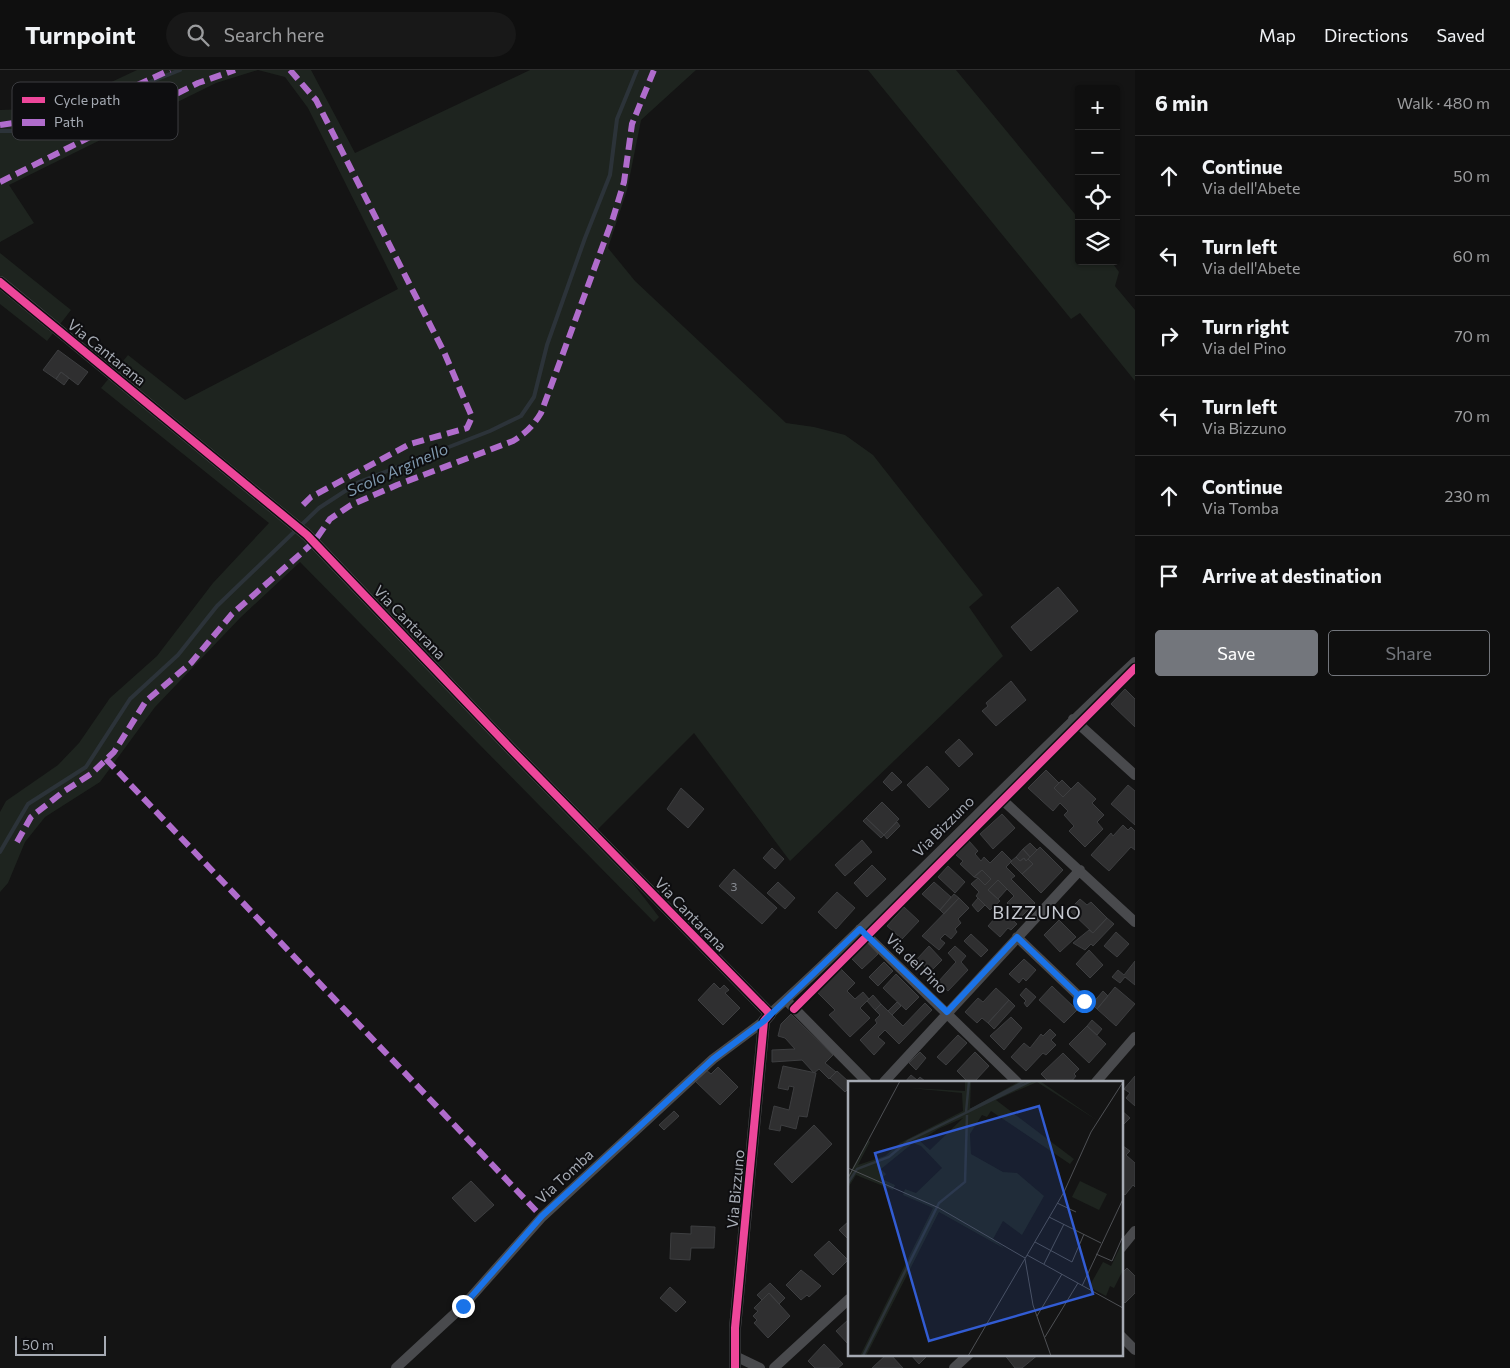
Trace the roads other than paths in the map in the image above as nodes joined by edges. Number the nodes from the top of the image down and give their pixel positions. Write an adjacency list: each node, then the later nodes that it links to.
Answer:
1 (0, 282): 13 (street, Via Cantarana)
2 (1135, 662): 3 (street, Via Bizzuno)
3 (1073, 719): 4 (street); 5 (street, Via Bizzuno)
4 (1135, 775)
5 (997, 795): 6 (street); 8 (street, Via Bizzuno)
6 (1080, 870): 7 (street); 9 (street)
7 (1135, 922)
8 (860, 929): 10 (street, Via Bizzuno); 12 (street, Via del Pino)
9 (1017, 937): 11 (street); 12 (street)
10 (786, 1000): 13 (street, Via Bizzuno); 15 (street)
11 (1084, 1001)
12 (947, 1012): 16 (street); 17 (street, Via del Pino)
13 (767, 1018): 25 (street, Via Bizzuno); 27 (street, Via Tomba)
14 (1135, 1037): 18 (street)
15 (866, 1081)
16 (885, 1081)
17 (1016, 1081)
18 (1097, 1081)
19 (1135, 1232): 20 (street)
20 (1122, 1247)
21 (848, 1299): 26 (street)
22 (1122, 1337): 23 (street)
23 (1135, 1350)
24 (967, 1356): 29 (street)
25 (735, 1362): 28 (street)
26 (775, 1367): 28 (street)
27 (396, 1368)
28 (760, 1368)
29 (954, 1368)

